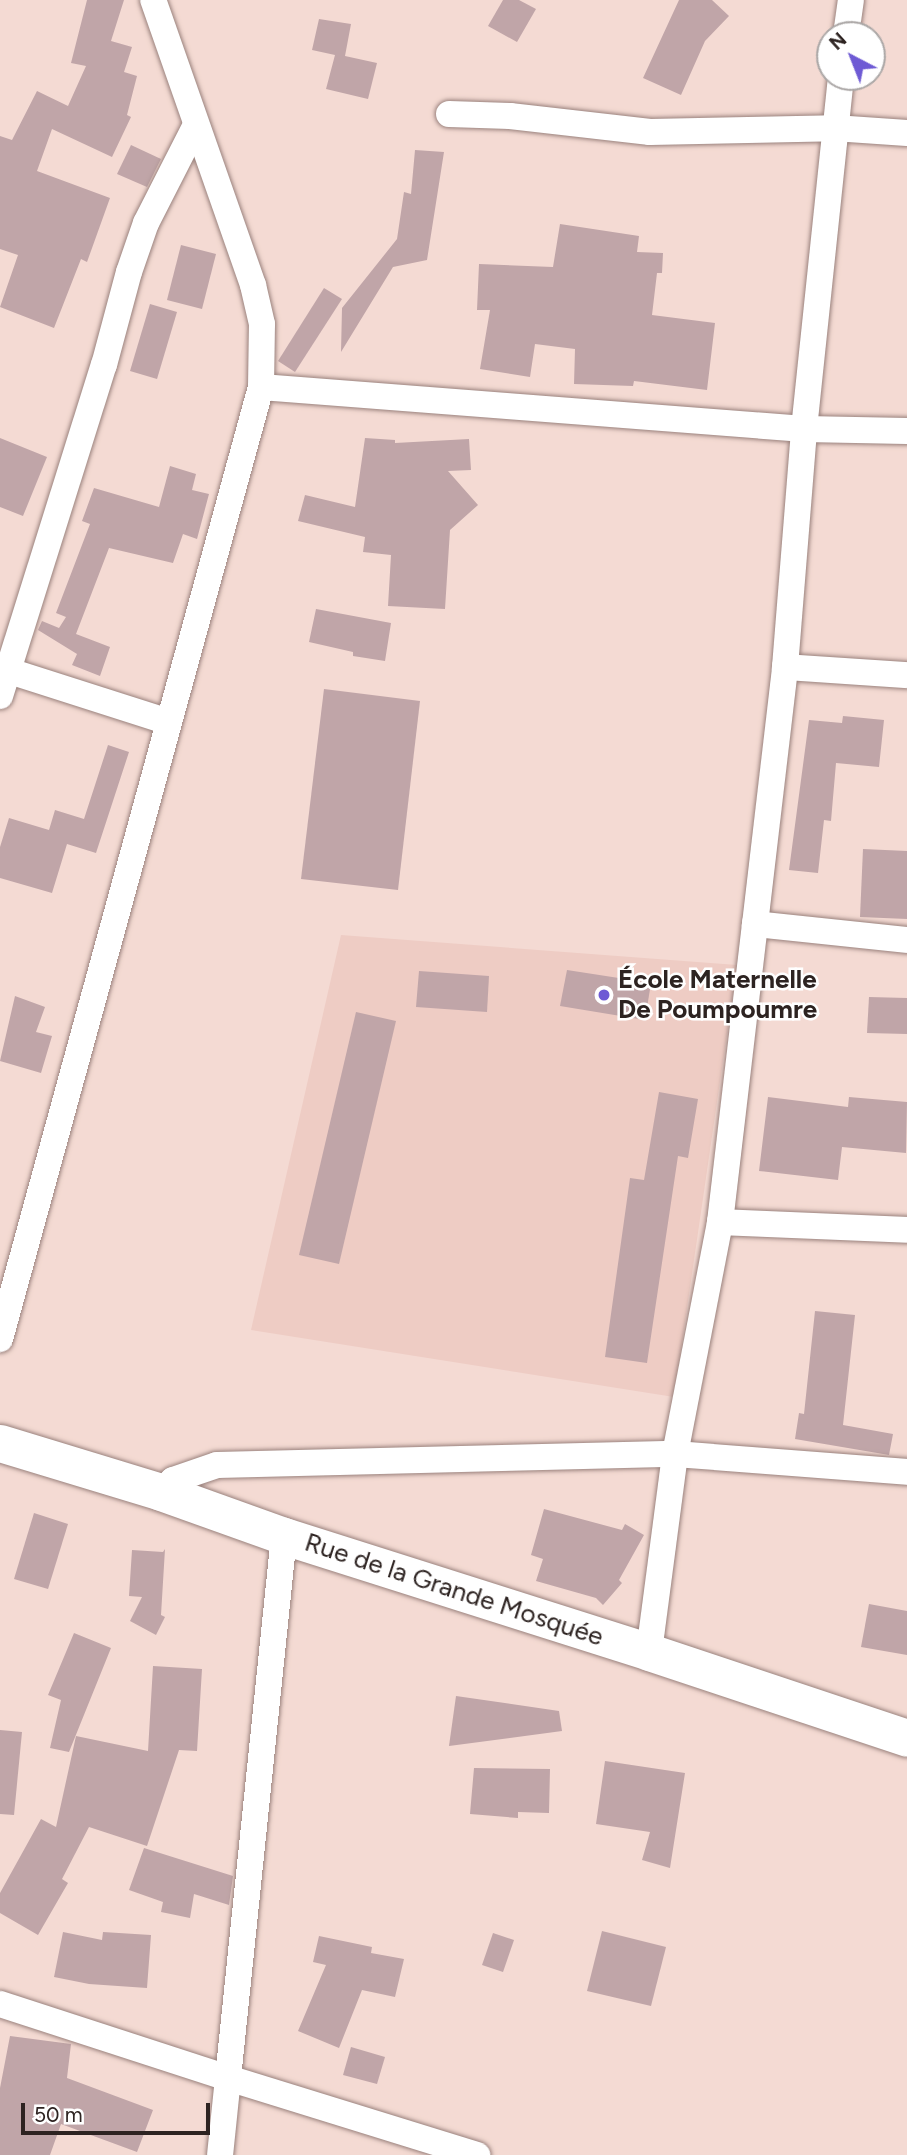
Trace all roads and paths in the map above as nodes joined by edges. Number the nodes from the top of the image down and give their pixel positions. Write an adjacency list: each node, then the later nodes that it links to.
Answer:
1 (153, 0): 6 (street)
2 (851, 0): 3 (street)
3 (848, 21)
4 (839, 91): 7 (street)
5 (449, 114): 7 (street)
6 (196, 125): 9 (street); 14 (street)
7 (834, 128): 8 (street); 10 (street)
8 (907, 134)
9 (261, 387): 10 (street); 15 (street)
10 (804, 429): 11 (street); 12 (street)
11 (907, 431)
12 (785, 667): 13 (street); 16 (street)
13 (907, 676)
14 (3, 679): 15 (street)
15 (169, 722): 20 (street)
16 (755, 923): 17 (street); 18 (street)
17 (907, 940)
18 (720, 1222): 19 (street); 22 (street)
19 (907, 1230)
20 (0, 1339)
21 (0, 1443): 24 (street, Rue de la Grande Mosquée)
22 (675, 1454): 23 (street); 24 (street); 26 (street)
23 (907, 1472)
24 (160, 1492): 25 (street, Rue de la Grande Mosquée)
25 (285, 1536): 26 (street, Rue de la Grande Mosquée); 29 (street)
26 (649, 1652): 27 (street, Rue de la Grande Mosquée)
27 (907, 1738)
28 (0, 2004): 29 (street)
29 (228, 2078): 30 (street); 31 (street)
30 (220, 2155)
31 (477, 2155)

